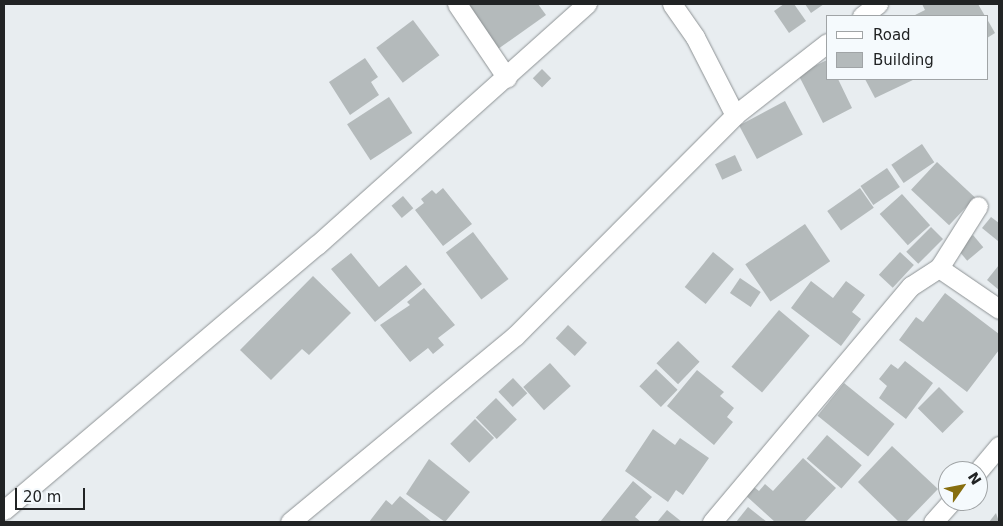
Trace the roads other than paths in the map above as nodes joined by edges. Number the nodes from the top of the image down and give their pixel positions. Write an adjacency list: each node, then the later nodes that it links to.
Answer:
1 (456, 4): 7 (street)
2 (587, 4): 7 (street)
3 (672, 4): 8 (street)
4 (878, 4): 5 (street)
5 (863, 15)
6 (826, 45): 8 (street)
7 (507, 78): 14 (street)
8 (735, 115): 16 (street)
9 (978, 206): 10 (street)
10 (939, 268): 11 (street); 17 (street)
11 (999, 309)
12 (999, 446): 13 (street)
13 (986, 461)
14 (4, 510)
15 (943, 511): 18 (street)
16 (290, 522)
17 (712, 522)
18 (934, 522)

